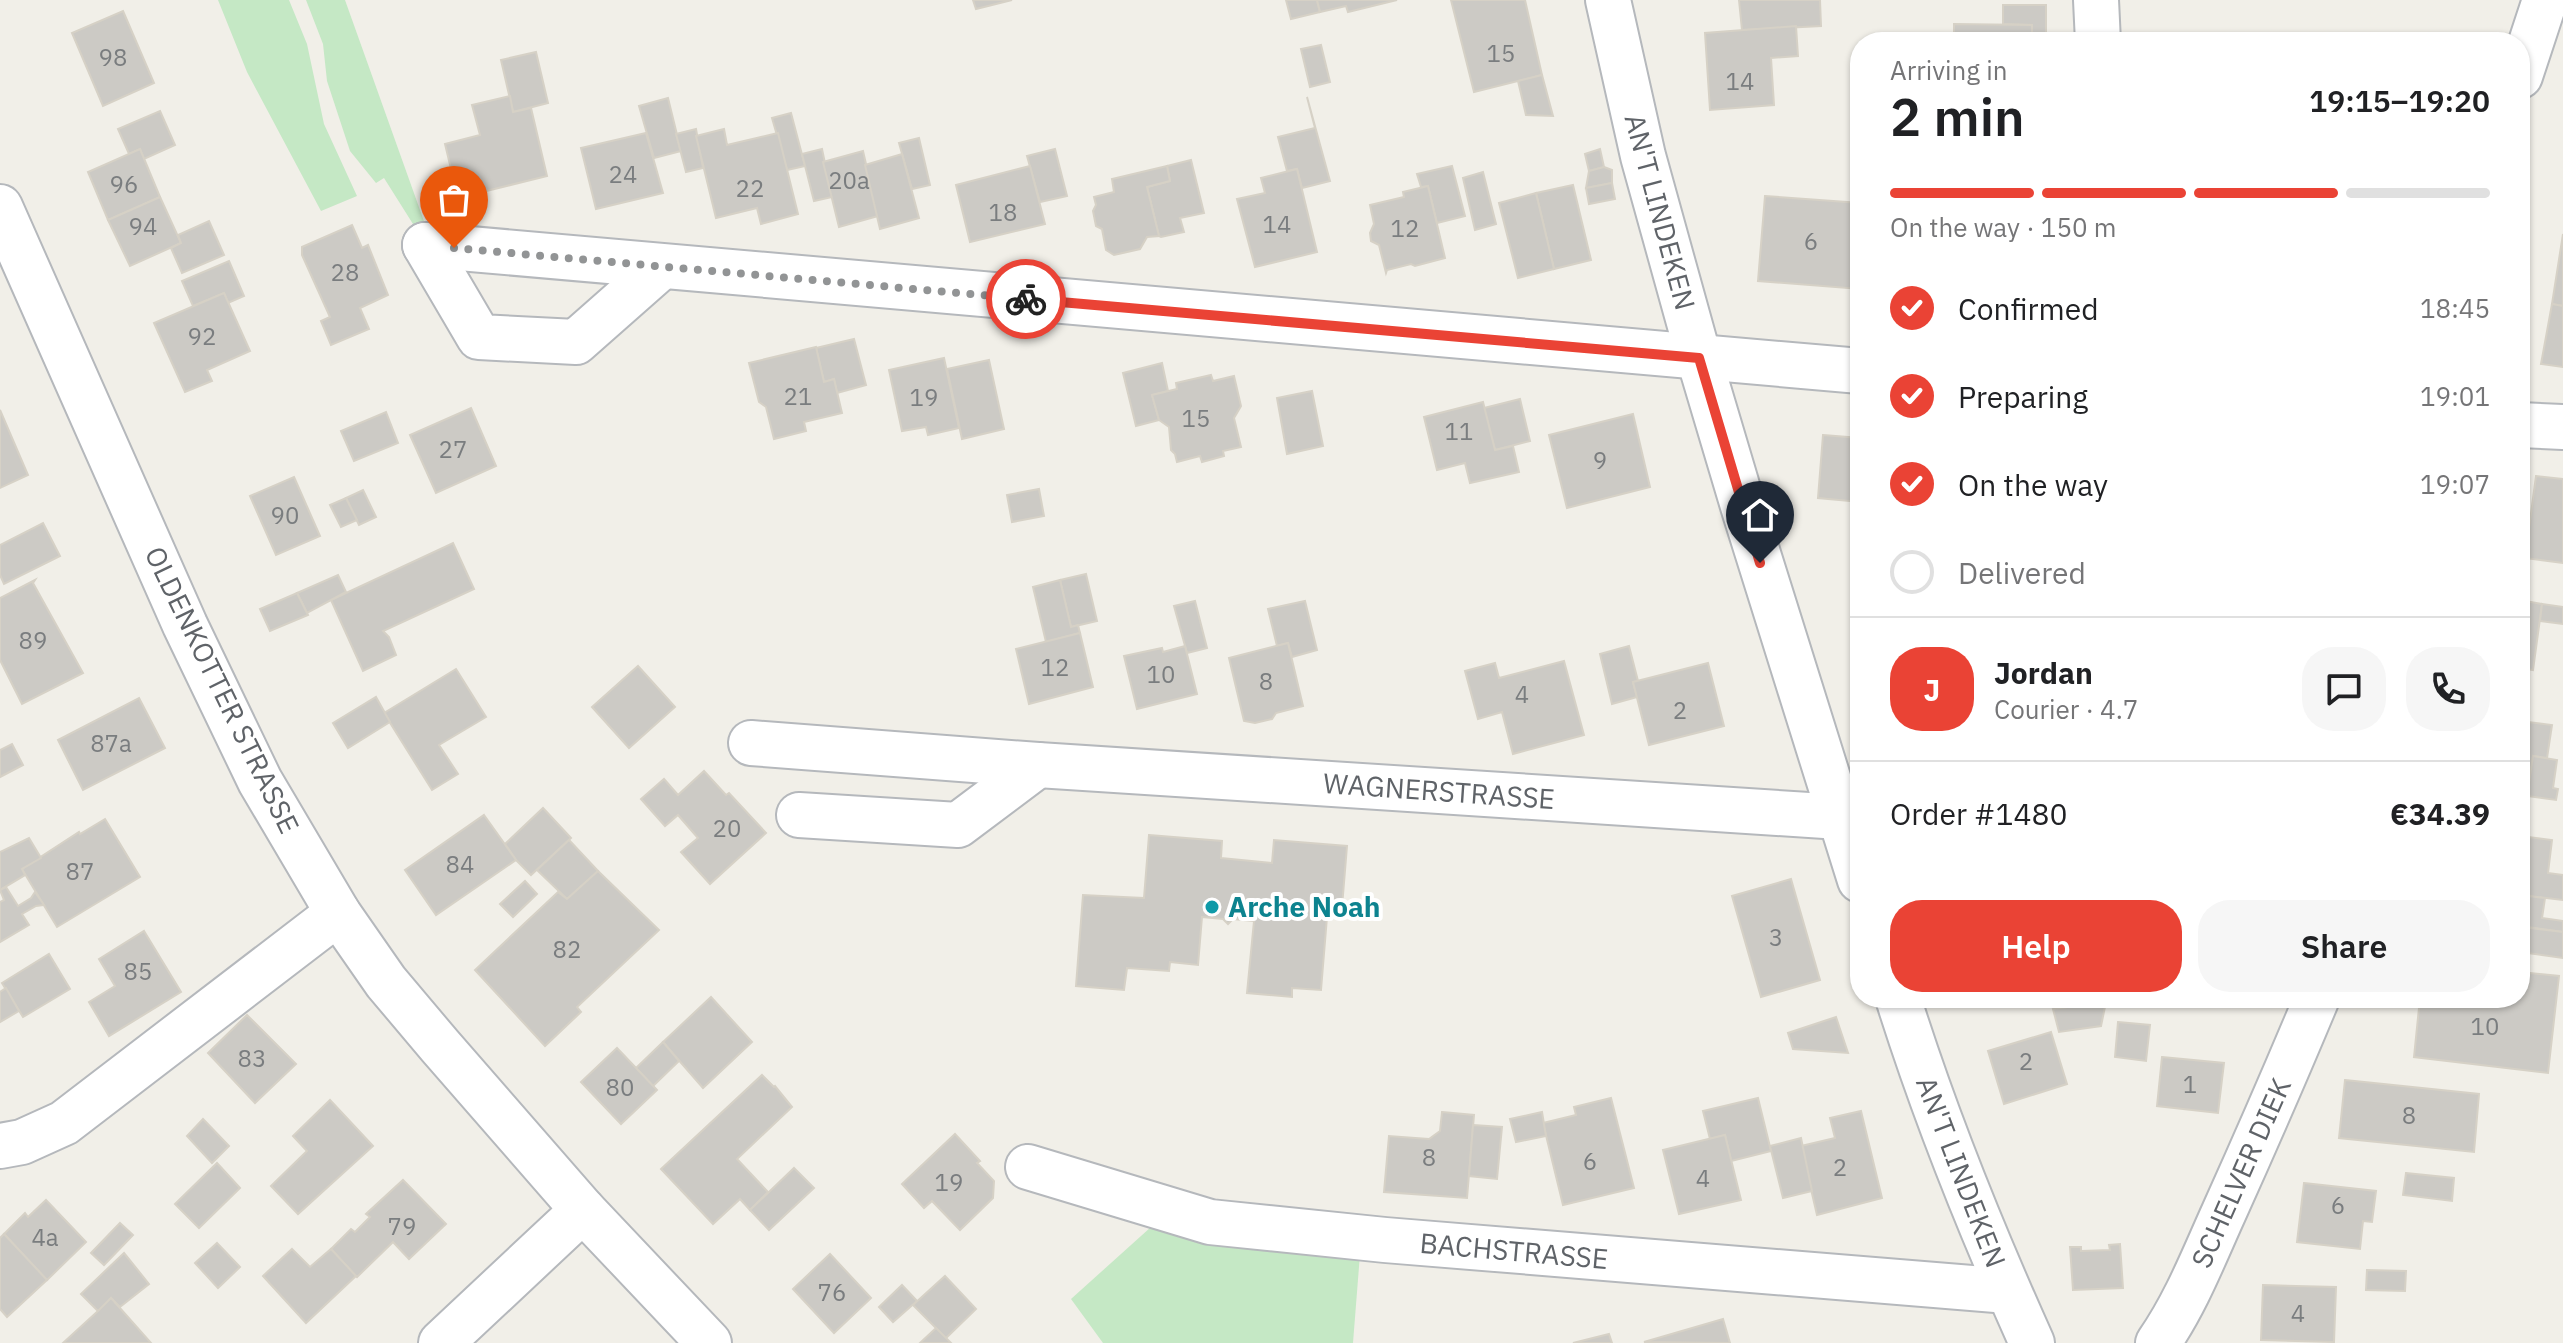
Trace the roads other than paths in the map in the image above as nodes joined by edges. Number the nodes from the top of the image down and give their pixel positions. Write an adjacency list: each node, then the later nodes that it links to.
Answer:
1 (1608, 0): 8 (street, AN'T LINDEKEN)
2 (2096, 0): 4 (street)
3 (2545, 0): 5 (street)
4 (2098, 32)
5 (2530, 46)
6 (0, 207): 17 (street, OLDENKOTTER STRASSE)
7 (661, 267): 7 (street); 8 (street)
8 (1699, 358): 9 (street); 15 (street, AN'T LINDEKEN)
9 (1850, 370)
10 (2530, 425): 11 (street)
11 (2563, 427)
12 (751, 743): 13 (street, WAGNERSTRASSE)
13 (1038, 765): 14 (street); 15 (street, WAGNERSTRASSE)
14 (799, 815)
15 (1840, 817): 16 (street, AN'T LINDEKEN)
16 (1850, 848)
17 (338, 913): 20 (street); 22 (street, OLDENKOTTER STRASSE)
18 (1901, 1008): 23 (street, AN'T LINDEKEN)
19 (2313, 1008): 27 (street, SCHELVER DIEK)
20 (0, 1146)
21 (1028, 1167): 23 (street, BACHSTRASSE)
22 (583, 1210): 24 (street); 25 (street, OLDENKOTTER STRASSE)
23 (2008, 1291): 26 (street, AN'T LINDEKEN)
24 (441, 1343)
25 (709, 1343)
26 (2032, 1343)
27 (2158, 1343)

